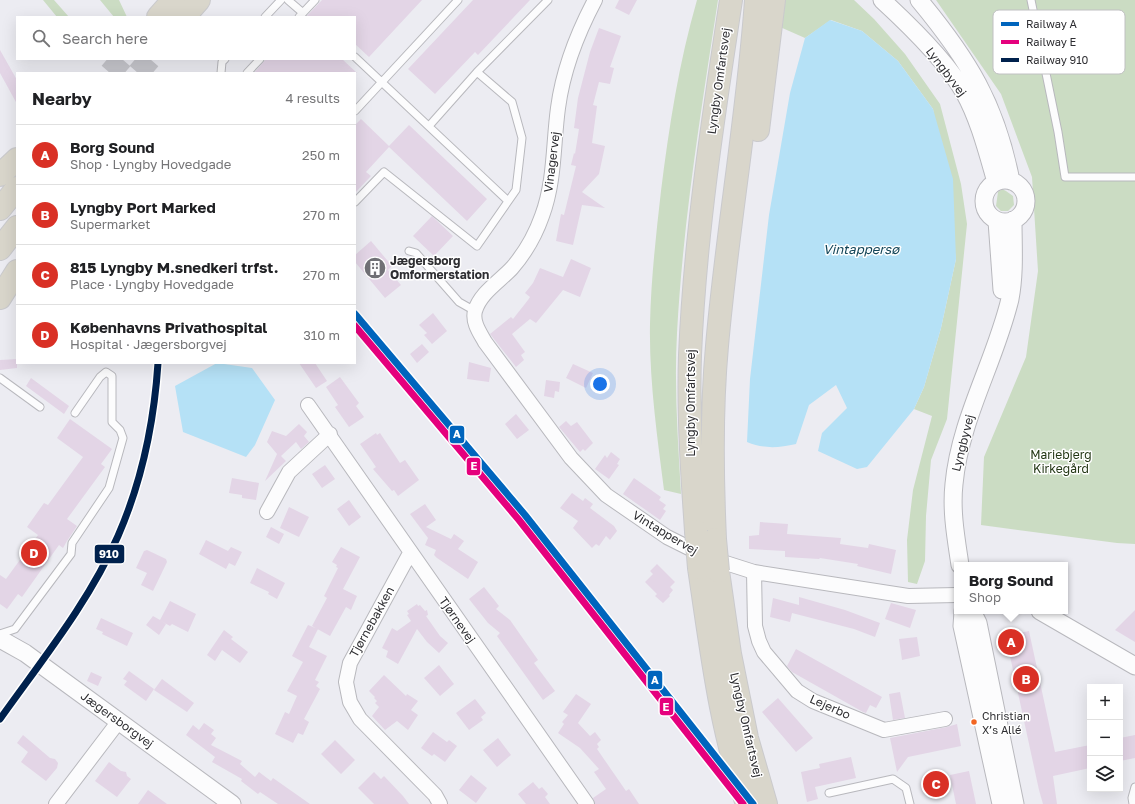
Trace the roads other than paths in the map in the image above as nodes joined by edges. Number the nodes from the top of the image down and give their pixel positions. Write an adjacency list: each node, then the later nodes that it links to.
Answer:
1 (173, 0): 17 (highway)
2 (199, 0): 18 (highway)
3 (281, 0): 19 (lane)
4 (288, 0): 16 (lane)
5 (315, 0): 16 (lane)
6 (458, 0): 27 (lane)
7 (548, 0): 25 (lane)
8 (595, 0): 44 (street, Vinagervej)
9 (731, 0): 52 (highway, Lyngby Omfartsvej)
10 (756, 0): 45 (highway, Lyngby Omfartsvej)
11 (774, 0): 45 (highway)
12 (882, 0): 33 (street, Lyngbyvej)
13 (919, 0): 33 (street, Lyngbyvej)
14 (1031, 0): 15 (lane)
15 (1033, 10)
16 (301, 15)
17 (159, 16)
18 (185, 16)
19 (266, 16)
20 (356, 58): 27 (lane)
21 (224, 60): 23 (lane)
22 (259, 60): 24 (lane)
23 (221, 72)
24 (248, 72)
25 (477, 72): 29 (lane); 36 (lane)
26 (1046, 74): 32 (lane)
27 (383, 83): 28 (lane); 29 (lane)
28 (356, 111)
29 (429, 126): 36 (lane)
30 (16, 160): 31 (highway)
31 (0, 176)
32 (1135, 177)
33 (1004, 181): 38 (street); 38 (street)
34 (16, 189): 37 (highway)
35 (356, 201): 36 (lane)
36 (508, 201)
37 (0, 209)
38 (1005, 220): 54 (street, Lyngbyvej)
39 (16, 228): 40 (highway)
40 (0, 249)
41 (409, 251): 44 (lane)
42 (16, 274): 43 (highway)
43 (0, 298)
44 (475, 311): 56 (street, Vintappervej)
45 (717, 346): 52 (highway, Lyngby Omfartsvej)
46 (0, 378): 48 (lane)
47 (308, 406): 50 (street, Tjørnevej)
48 (40, 407)
49 (75, 413): 61 (lane)
50 (330, 434): 51 (street); 53 (street, Tjørnevej)
51 (267, 512)
52 (705, 535): 55 (highway, Lyngby Omfartsvej, bridge)
53 (410, 553): 72 (street, Tjørnebakken); 73 (street, Tjørnevej)
54 (960, 562)
55 (708, 569): 74 (highway, Lyngby Omfartsvej); 75 (highway, Lyngby Omfartsvej)
56 (754, 572): 57 (street, Vintappervej); 64 (street, Lejerbo)
57 (954, 595)
58 (963, 614): 66 (street)
59 (973, 614): 66 (street)
60 (1045, 614): 63 (street)
61 (0, 634)
62 (0, 640): 65 (street, Jægersborgvej)
63 (1135, 666)
64 (945, 719)
65 (116, 725): 69 (street); 70 (street, Jægersborgvej); 71 (street, Jægersborgvej)
66 (1001, 768): 77 (street); 78 (street)
67 (1135, 786): 79 (lane)
68 (829, 793): 76 (lane)
69 (56, 804)
70 (216, 804)
71 (232, 804)
72 (440, 804)
73 (587, 804)
74 (747, 804)
75 (766, 804)
76 (910, 804)
77 (1001, 804)
78 (1016, 804)
79 (1133, 804)

